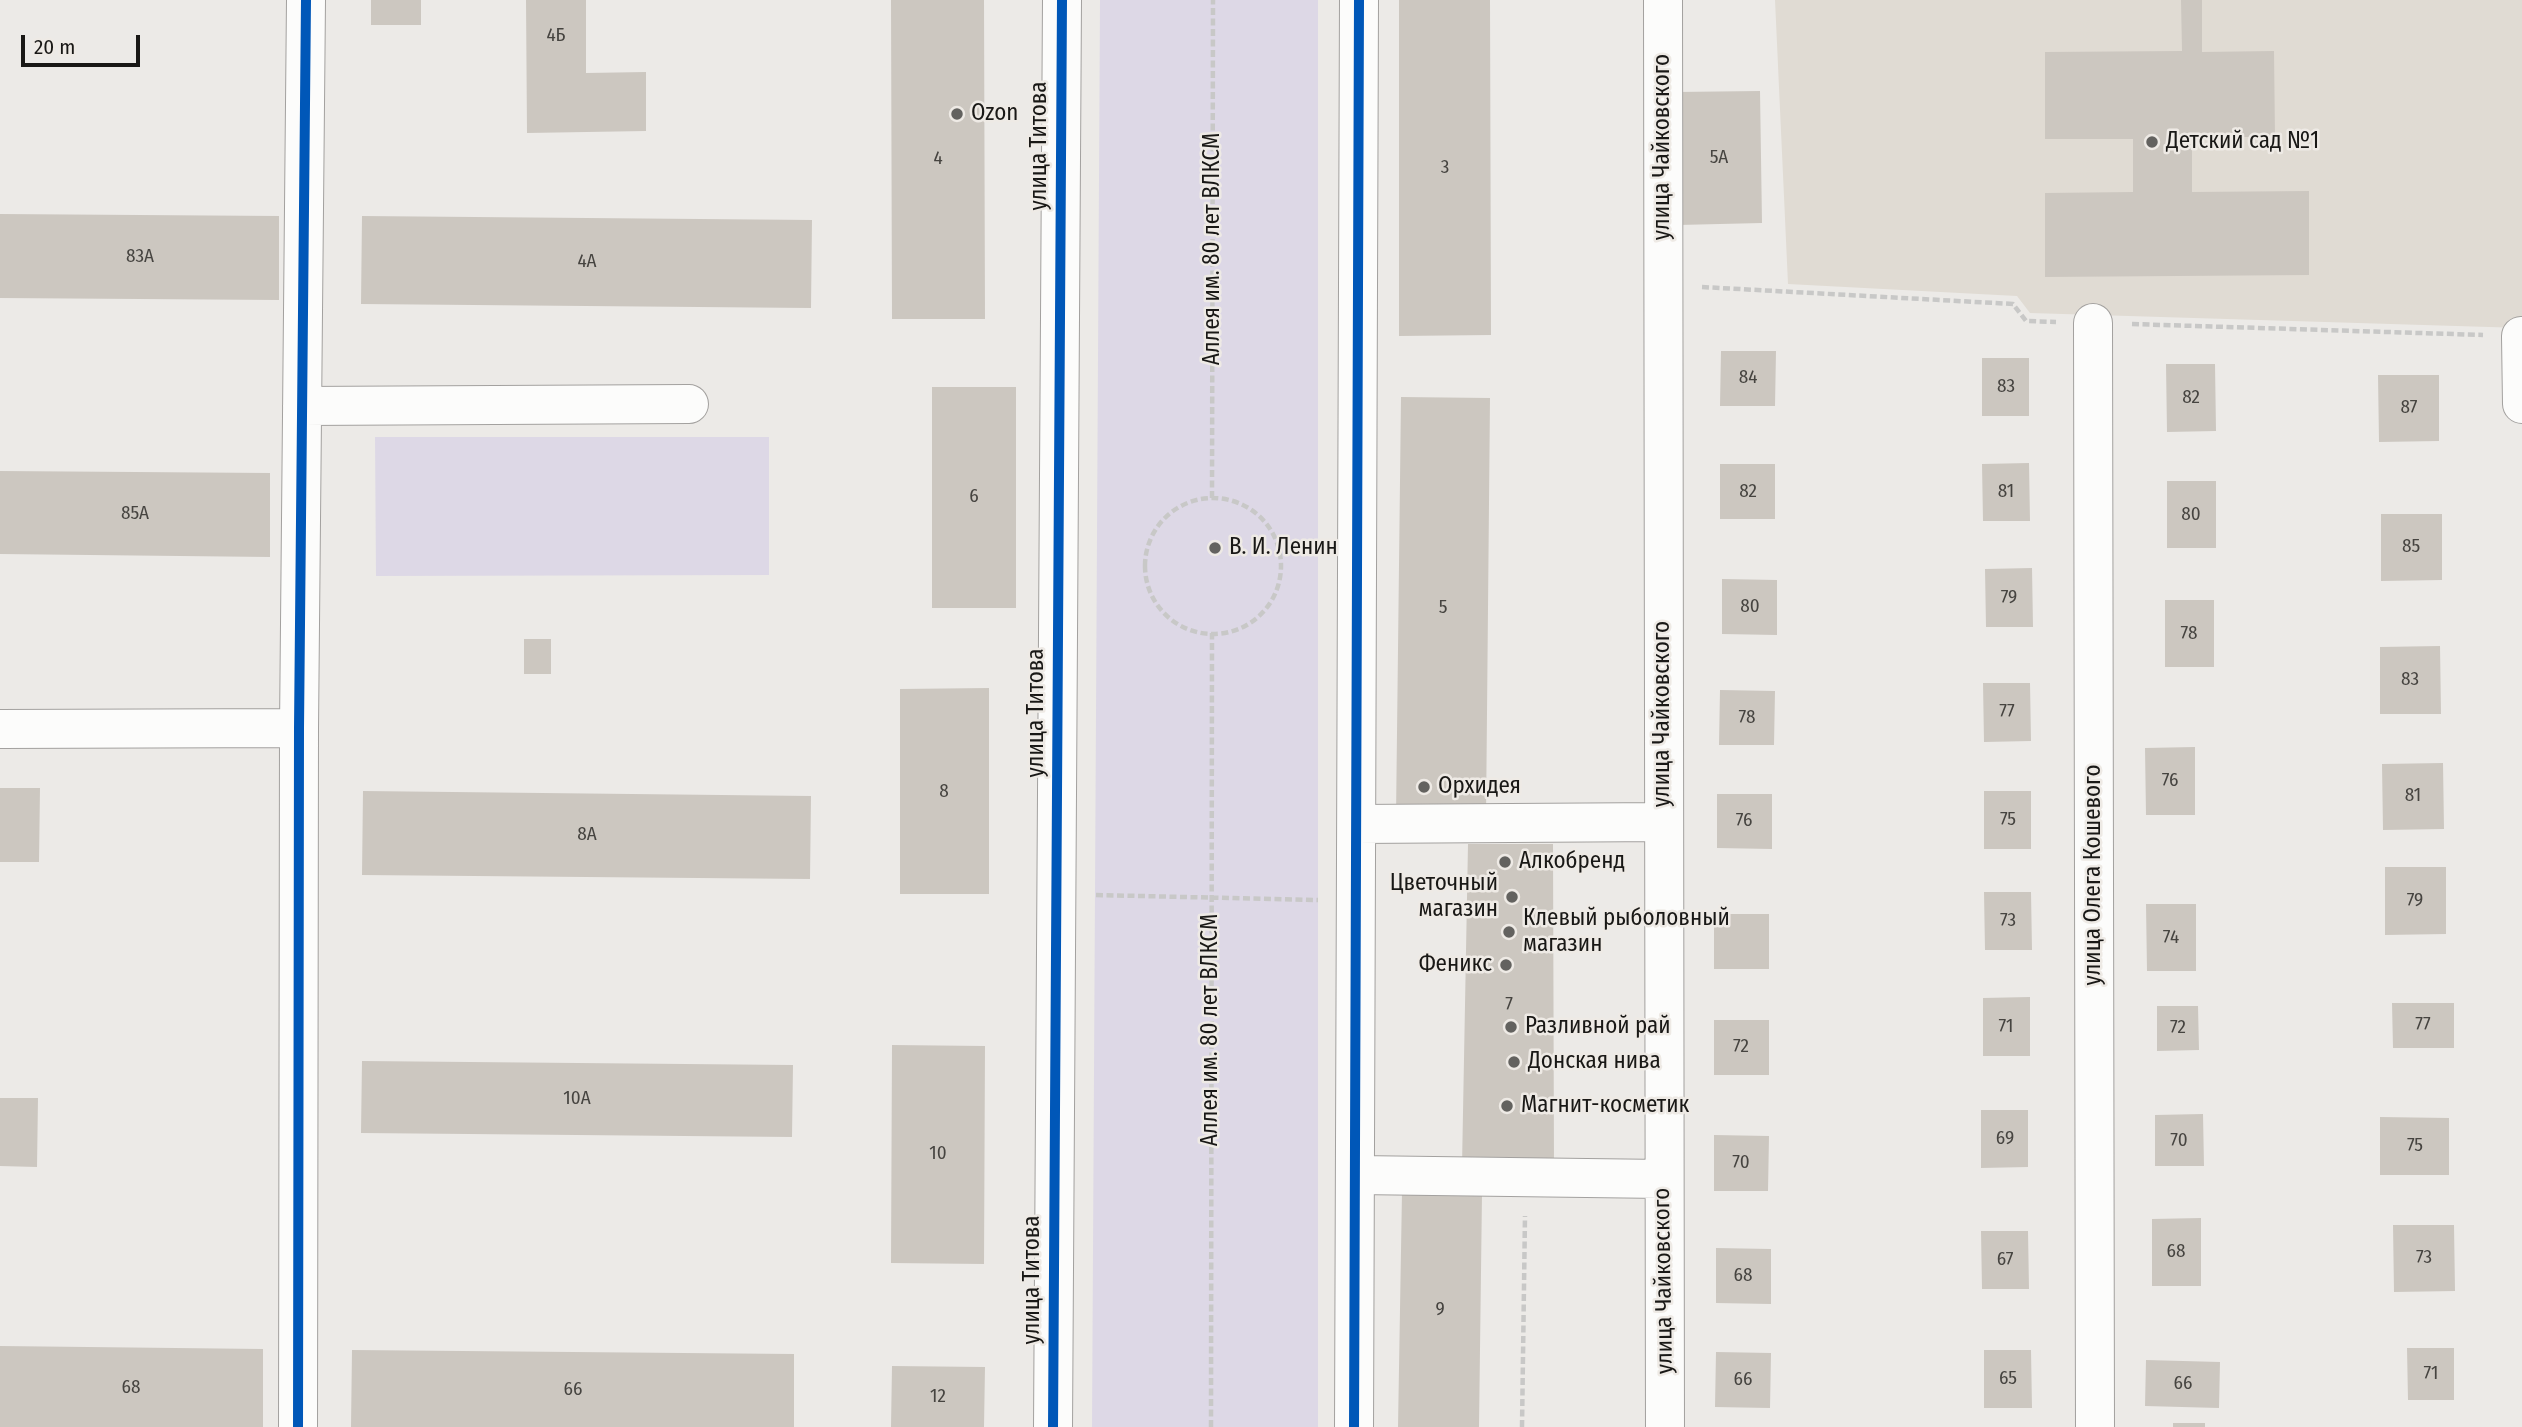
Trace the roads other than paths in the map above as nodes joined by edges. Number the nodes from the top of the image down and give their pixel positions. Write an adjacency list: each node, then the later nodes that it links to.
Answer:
1 (306, 0): 9 (street)
2 (1062, 0): 17 (street, улица Титова)
3 (1359, 0): 13 (street)
4 (1663, 0): 12 (street, улица Чайковского)
5 (2093, 323): 20 (street, улица Олега Кошевого)
6 (2521, 336): 8 (street)
7 (689, 404): 9 (street)
8 (2522, 404)
9 (302, 406): 10 (street)
10 (299, 728): 11 (street); 16 (street)
11 (0, 729)
12 (1663, 822): 13 (street); 15 (street, улица Чайковского)
13 (1358, 824): 14 (street)
14 (1357, 1175): 15 (street); 18 (street)
15 (1663, 1179): 19 (street, улица Чайковского)
16 (298, 1427)
17 (1053, 1427)
18 (1354, 1427)
19 (1665, 1427)
20 (2095, 1427)

